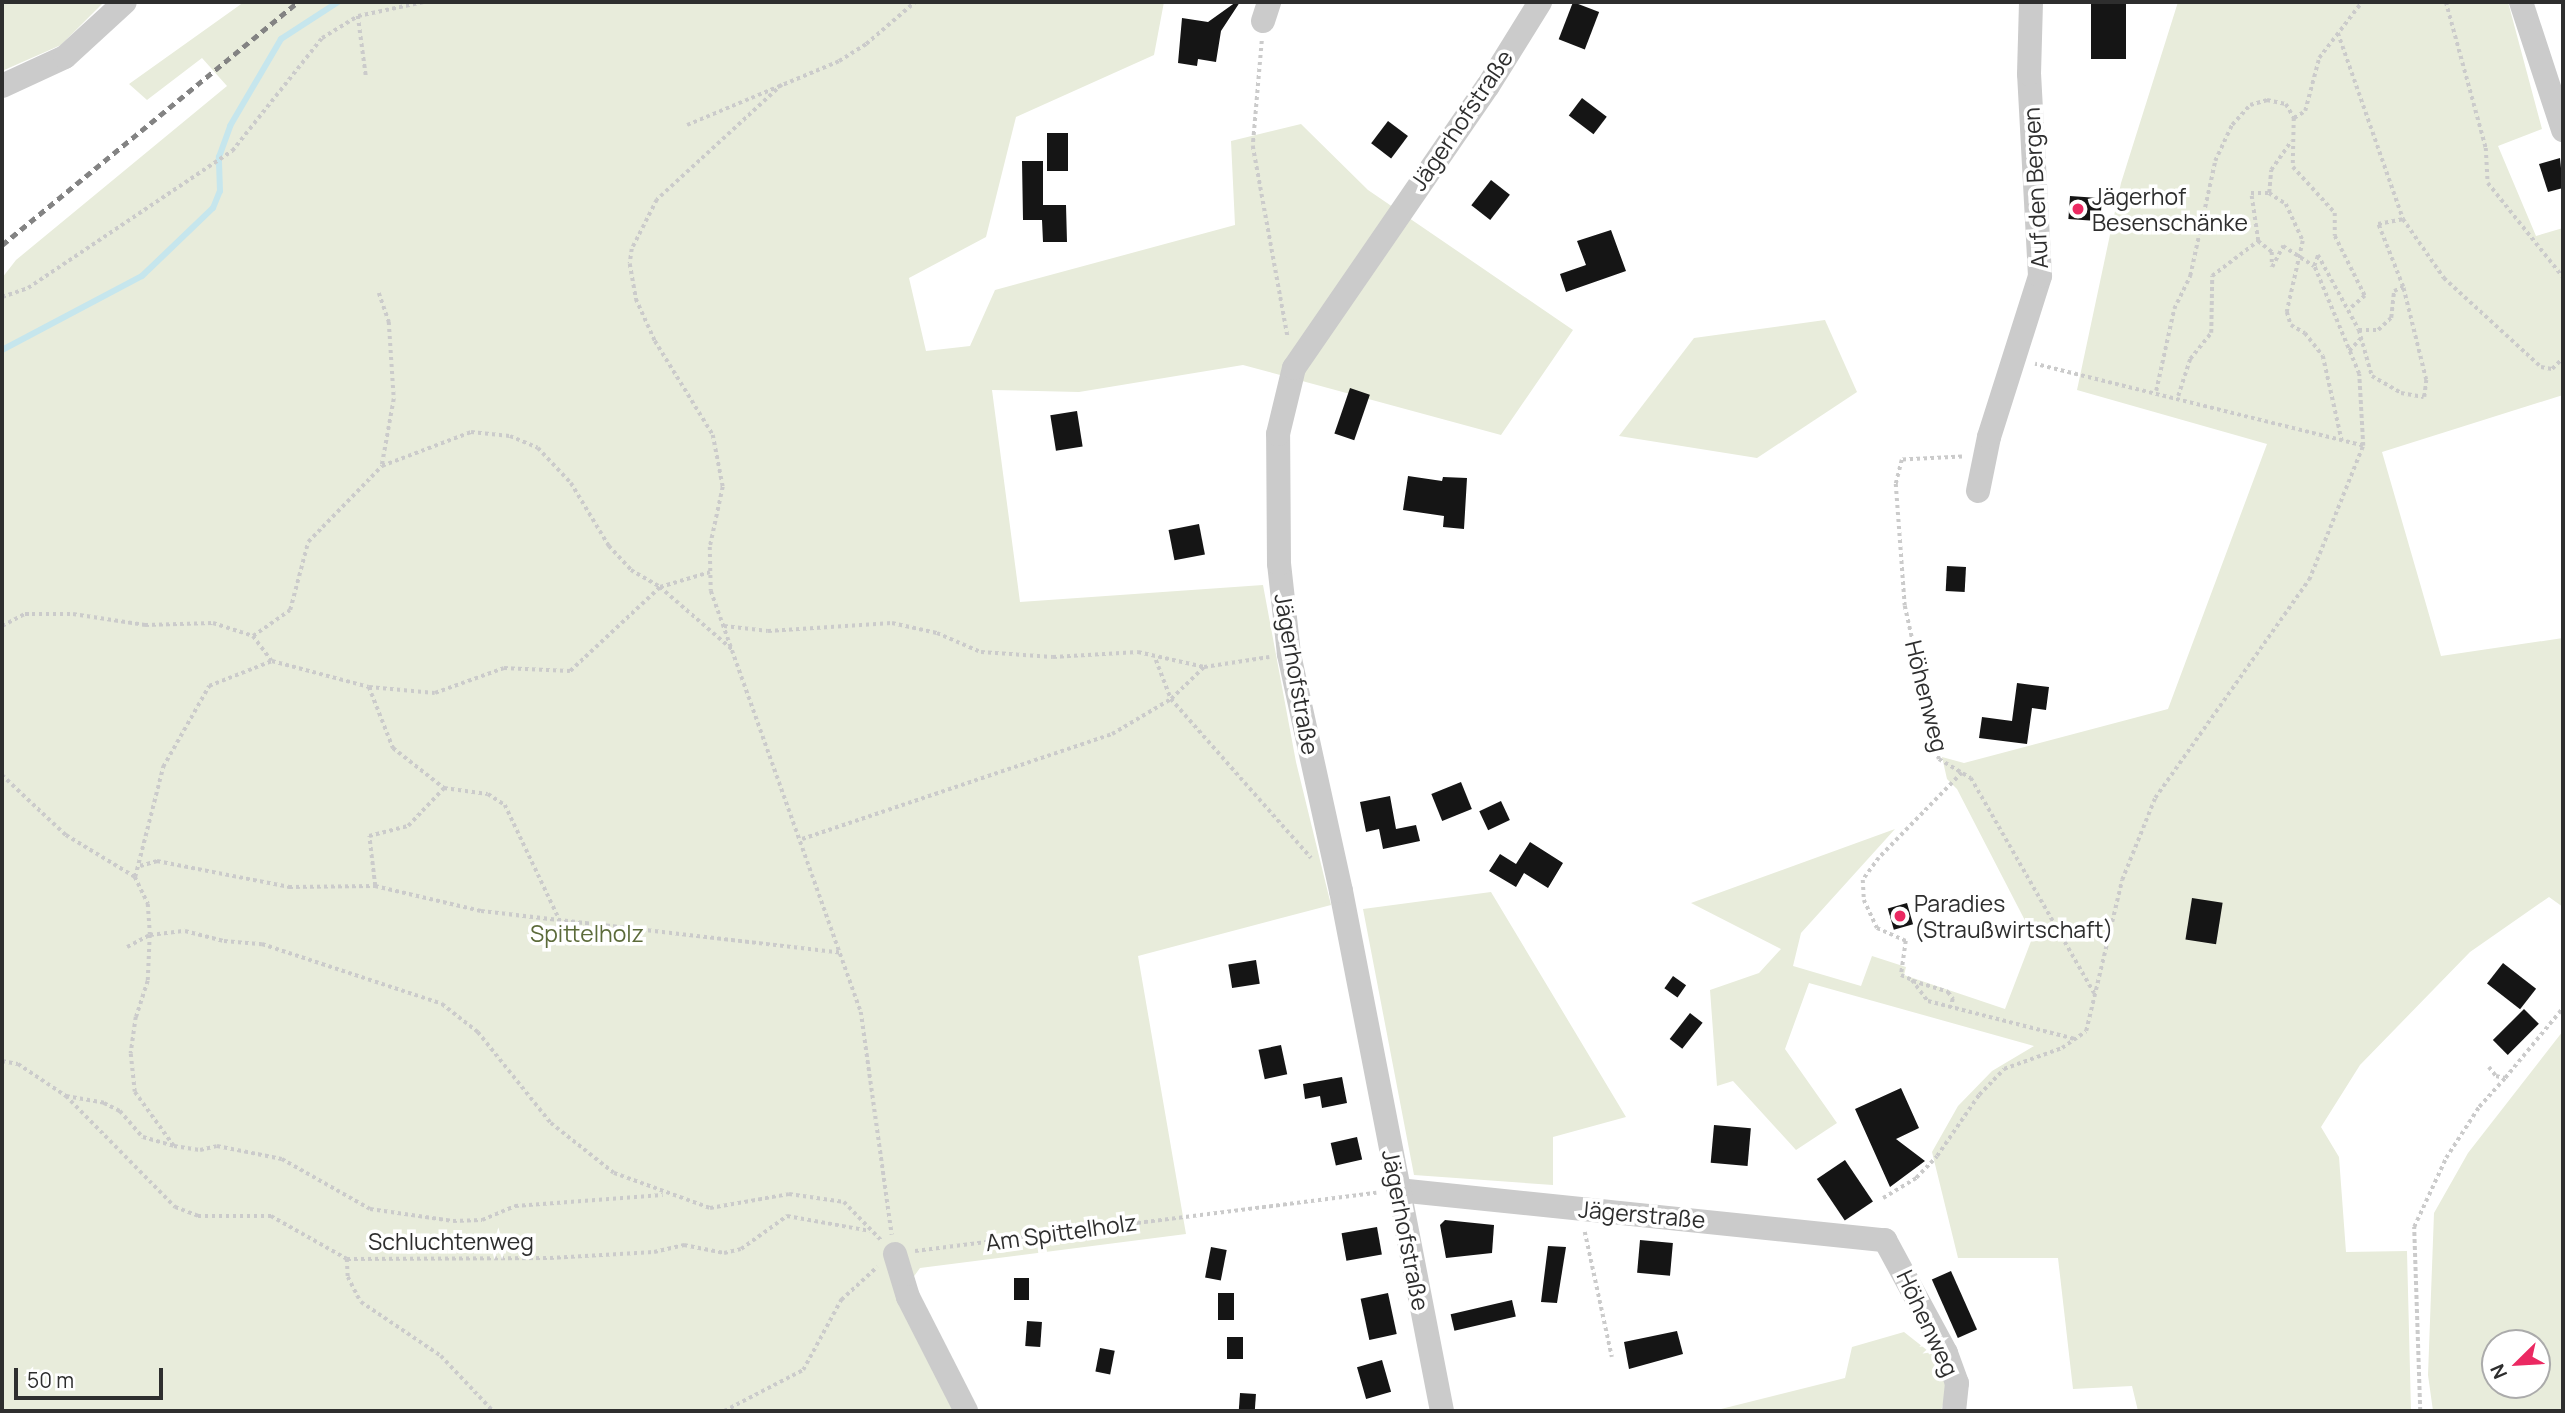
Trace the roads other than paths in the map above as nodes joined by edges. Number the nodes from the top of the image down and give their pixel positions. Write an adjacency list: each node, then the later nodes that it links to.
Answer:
1 (125, 2): 5 (street)
2 (1540, 2): 8 (street, Jägerhofstraße)
3 (2031, 2): 7 (street, Auf den Bergen)
4 (2521, 2): 6 (street)
5 (2, 86)
6 (2563, 130)
7 (1978, 491)
8 (1398, 1190): 9 (street, Jägerstraße); 12 (street, Jägerhofstraße)
9 (1885, 1240): 13 (street, Höhenweg)
10 (895, 1254): 11 (street)
11 (966, 1411)
12 (1442, 1411)
13 (1954, 1411)

